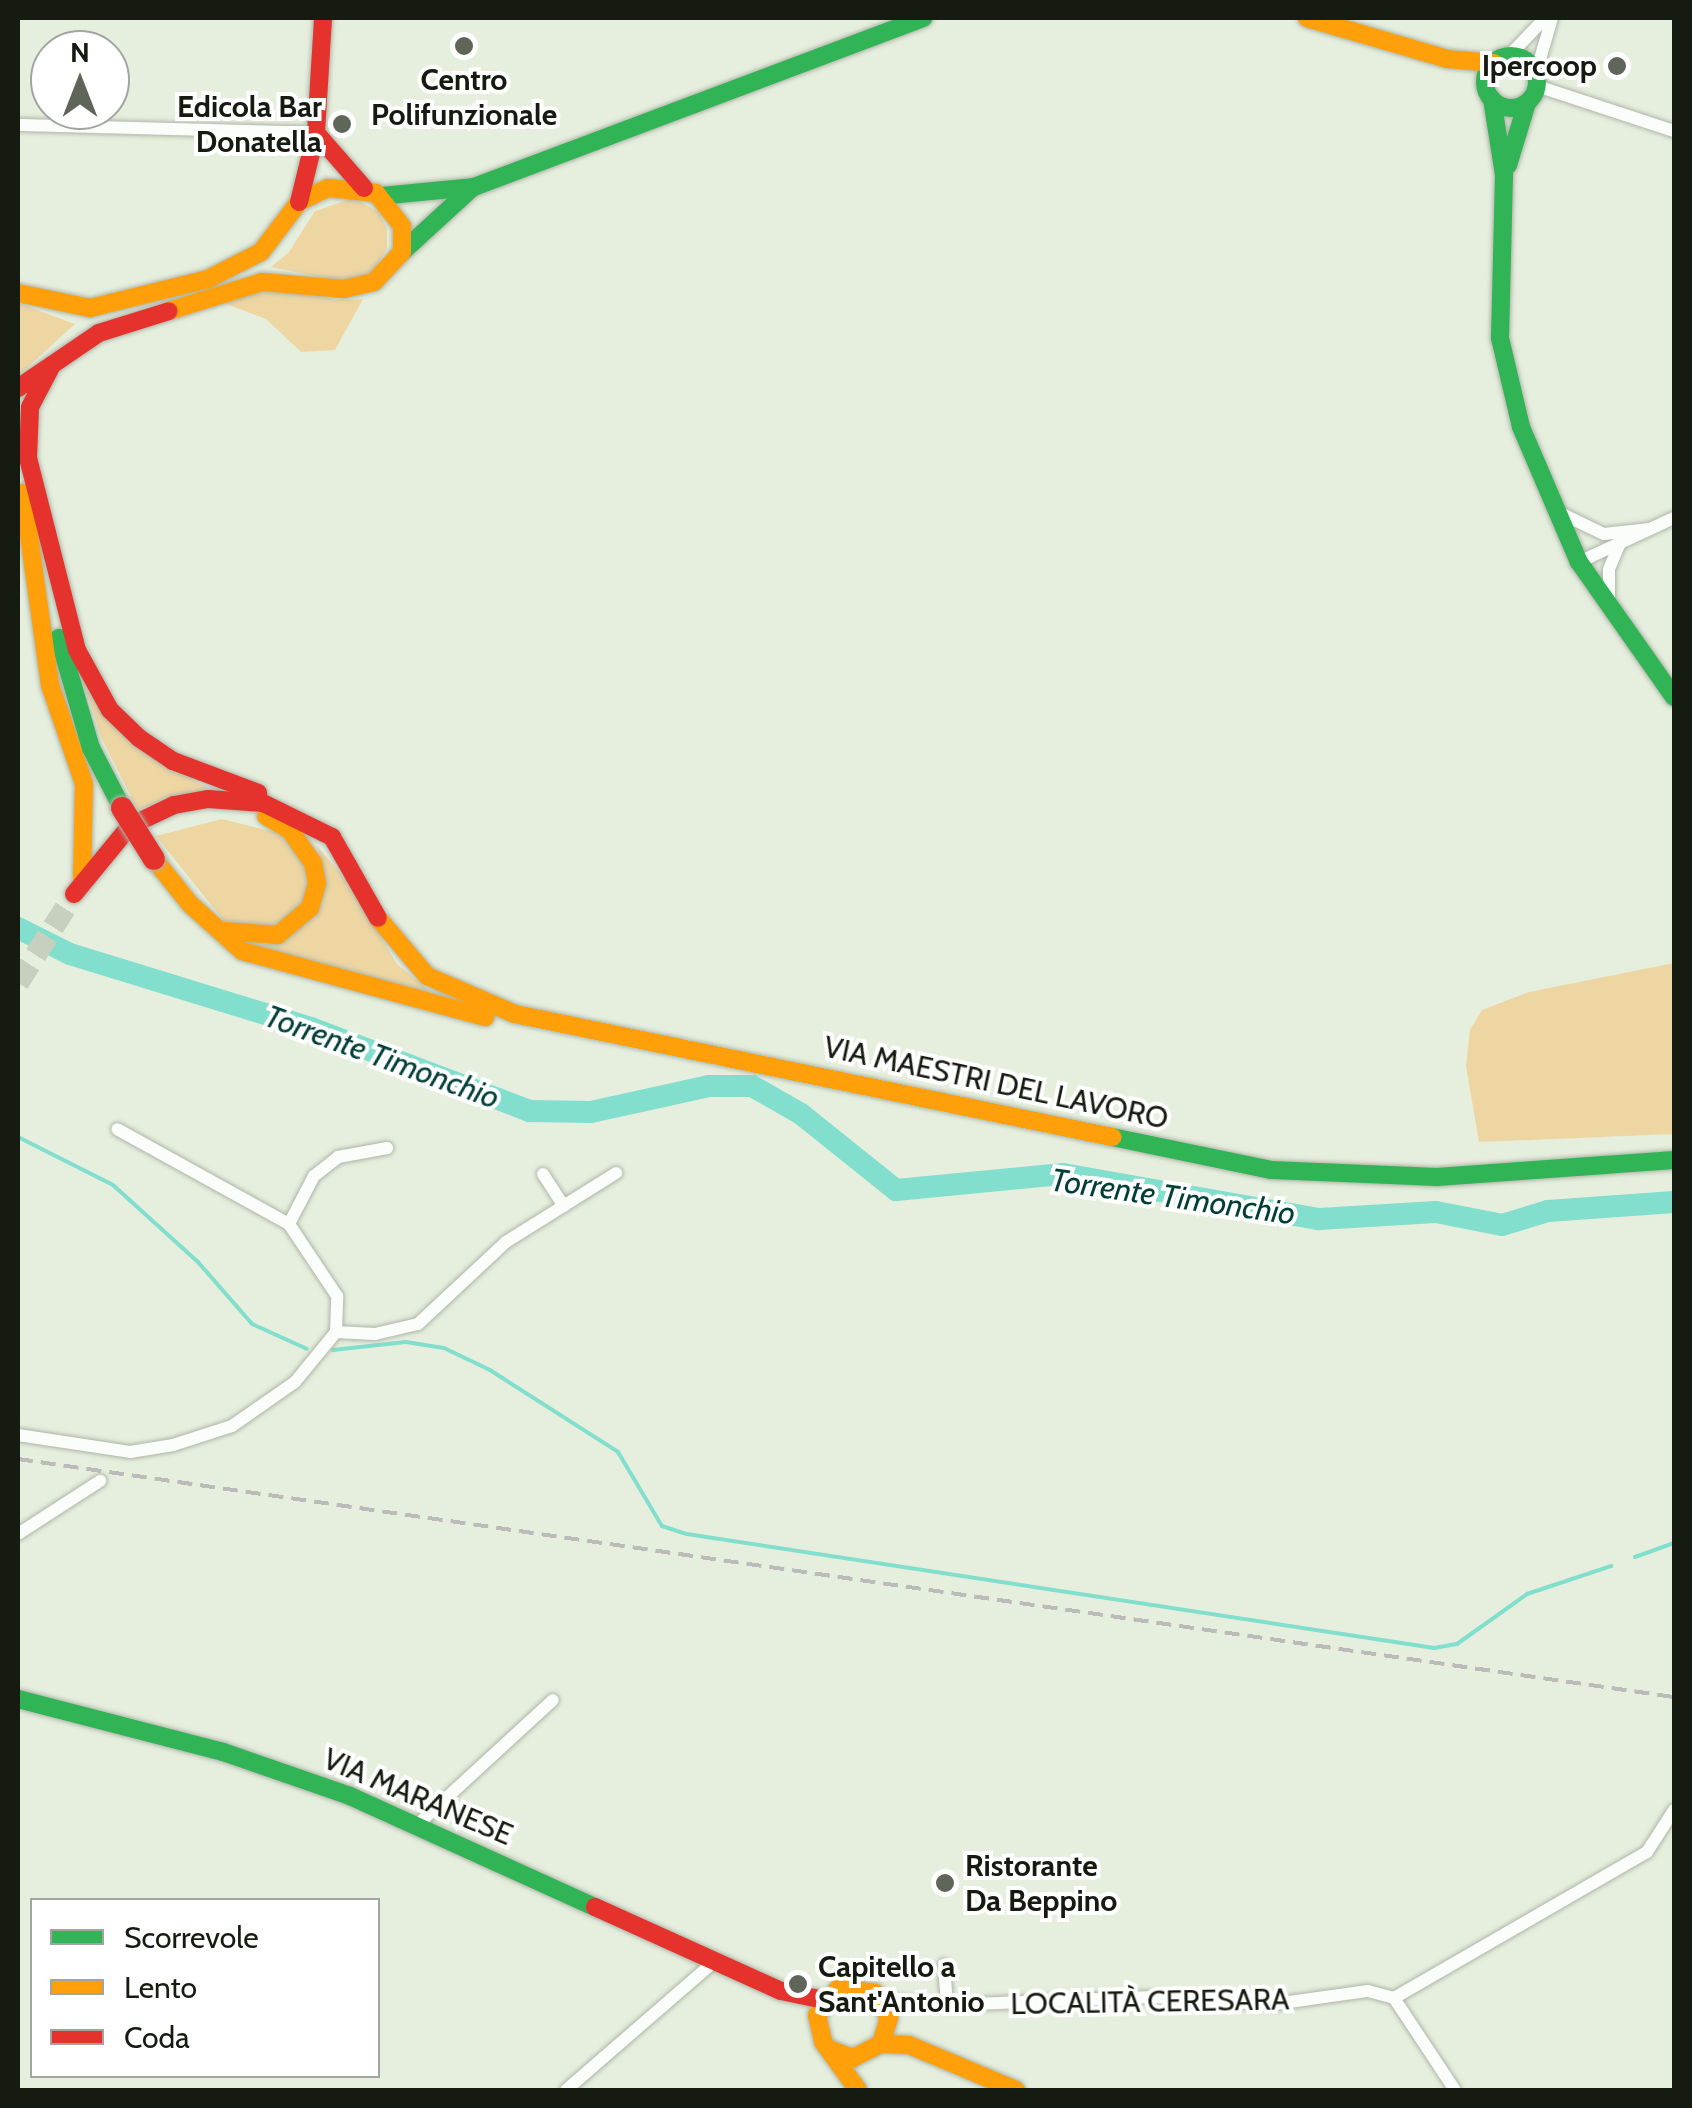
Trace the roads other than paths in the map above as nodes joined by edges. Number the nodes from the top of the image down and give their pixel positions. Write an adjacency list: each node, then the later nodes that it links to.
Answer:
1 (323, 18): 9 (main road)
2 (923, 18): 11 (main road)
3 (1306, 18): 5 (main road)
4 (1548, 18): 5 (street); 6 (street)
5 (1495, 76): 6 (main road); 6 (main road); 10 (main road)
6 (1533, 87): 8 (street); 10 (main road)
7 (18, 125): 9 (street)
8 (1674, 132)
9 (316, 133): 12 (main road); 13 (main road)
10 (1504, 175): 19 (main road)
11 (474, 187): 12 (main road); 14 (main road)
12 (372, 192): 13 (main road); 14 (main road)
13 (300, 202): 15 (main road)
14 (402, 252): 16 (main road)
15 (18, 294)
16 (52, 365): 17 (main road); 18 (main road)
17 (18, 388)
18 (21, 462): 27 (main road); 29 (main road); 30 (main road, bridge)
19 (1551, 507): 21 (street); 23 (main road)
20 (1674, 518): 21 (street)
21 (1650, 530): 22 (street)
22 (1620, 544): 23 (street); 24 (street)
23 (1579, 562): 24 (main road)
24 (1610, 610): 25 (main road)
25 (1674, 697)
26 (266, 816): 28 (main road); 29 (main road); 30 (main road)
27 (332, 837): 28 (main road); 29 (main road)
28 (363, 888): 31 (main road, VIA MAESTRI DEL LAVORO)
29 (74, 895)
30 (212, 926): 31 (main road)
31 (641, 1040): 34 (main road, VIA MAESTRI DEL LAVORO)
32 (118, 1129): 38 (street)
33 (387, 1148): 38 (street)
34 (1674, 1160)
35 (616, 1173): 37 (street)
36 (543, 1174): 37 (street)
37 (564, 1206): 39 (street)
38 (289, 1224): 39 (street)
39 (330, 1343): 40 (street)
40 (18, 1435)
41 (100, 1481): 42 (street)
42 (18, 1534)
43 (18, 1699): 46 (main road, VIA MARANESE)
44 (553, 1700): 46 (street)
45 (1674, 1810): 49 (street)
46 (418, 1824): 47 (main road, VIA MARANESE)
47 (714, 1962): 51 (main road, VIA MARANESE); 54 (street)
48 (944, 1964): 50 (street)
49 (1394, 1998): 50 (street, LOCALITÀ CERESARA); 57 (street)
50 (947, 2006): 52 (street, LOCALITÀ CERESARA)
51 (821, 2007): 52 (main road); 53 (main road)
52 (888, 2026): 53 (main road); 55 (main road); 56 (main road)
53 (829, 2049): 55 (main road)
54 (566, 2090)
55 (859, 2090)
56 (1016, 2090)
57 (1456, 2090)

